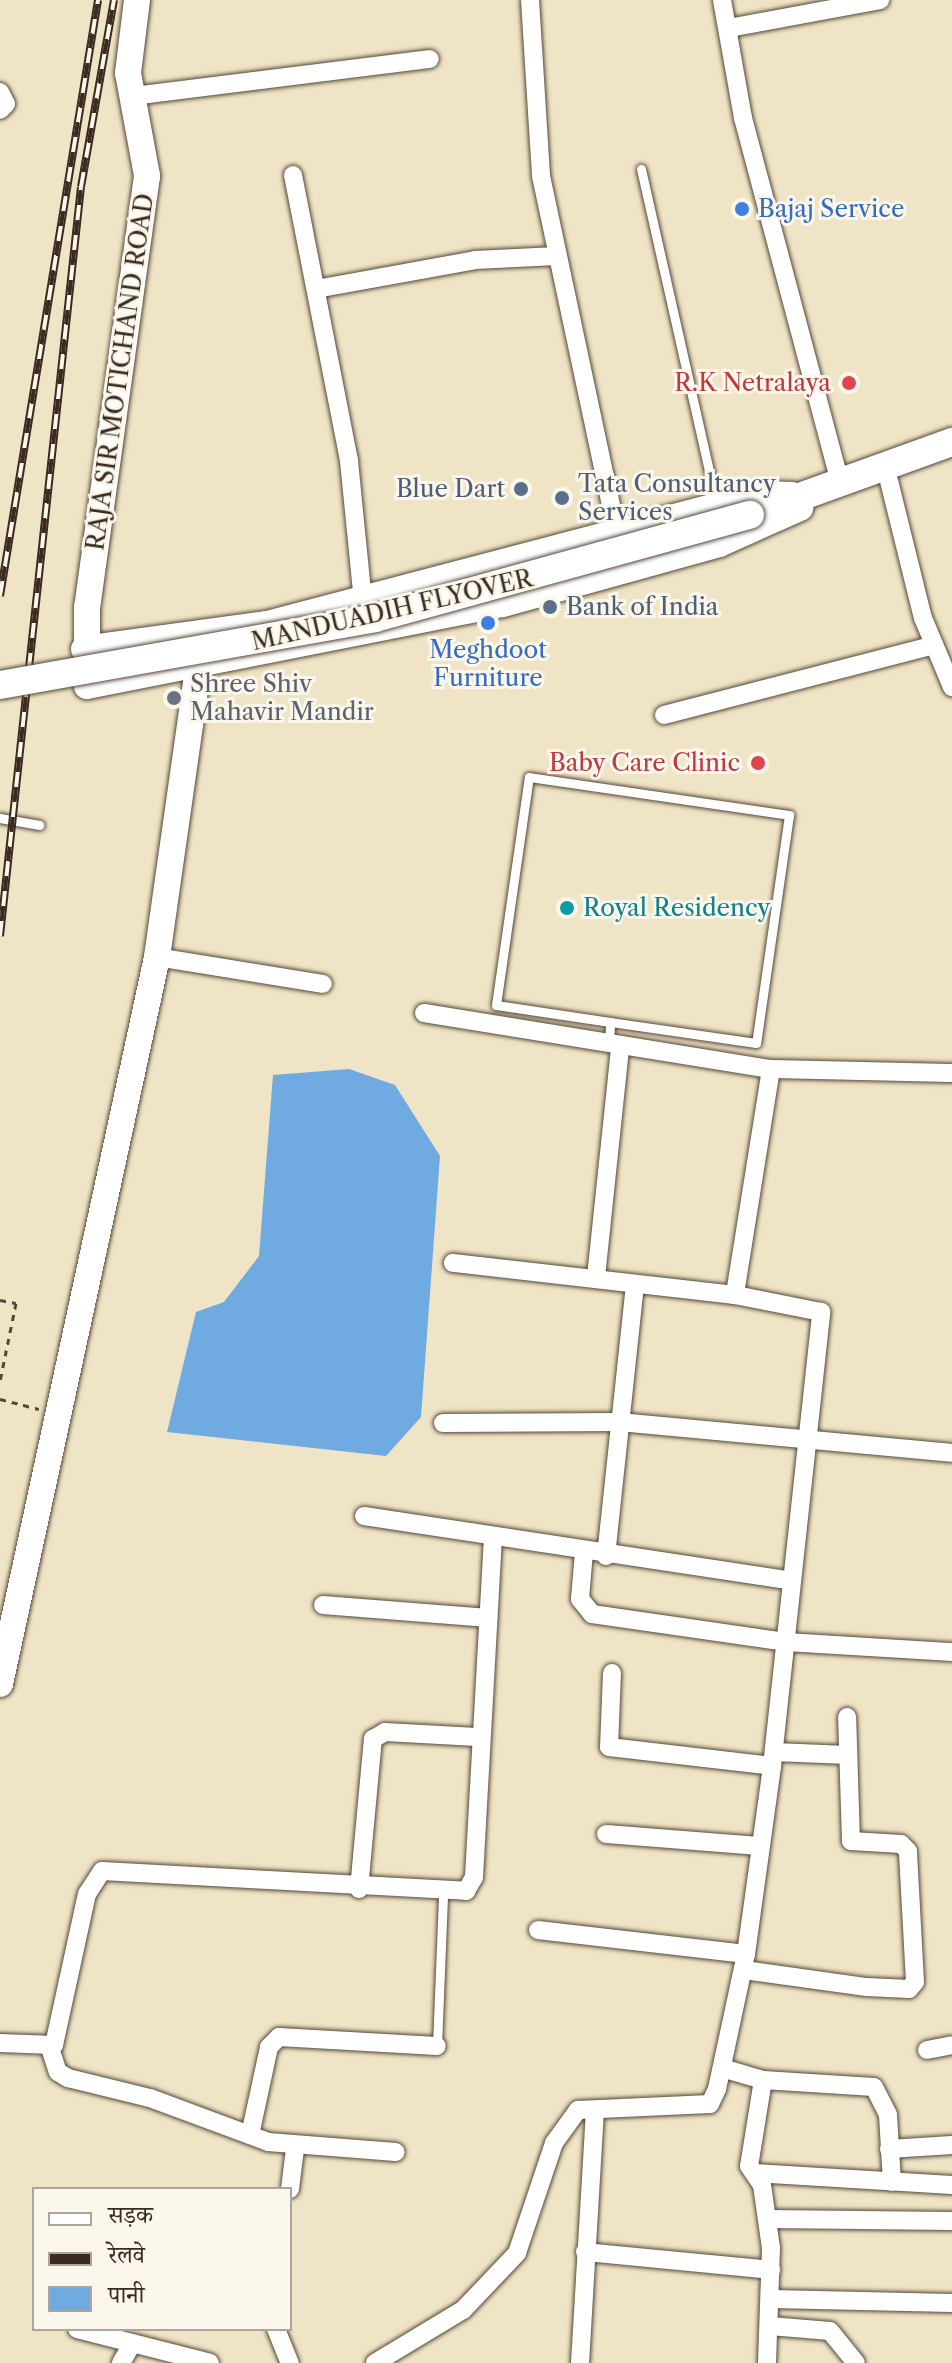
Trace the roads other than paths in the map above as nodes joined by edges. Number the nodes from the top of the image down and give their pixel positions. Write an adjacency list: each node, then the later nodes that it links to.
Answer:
1 (137, 0): 7 (street, RAJA SIR MOTICHAND ROAD)
2 (530, 0): 10 (street)
3 (722, 0): 5 (street)
4 (880, 0): 5 (street)
5 (729, 28): 14 (street)
6 (430, 59): 7 (street)
7 (133, 96): 22 (street, RAJA SIR MOTICHAND ROAD)
8 (641, 169): 17 (lane)
9 (293, 175): 11 (street)
10 (557, 256): 11 (street); 18 (street)
11 (316, 289): 19 (street)
12 (952, 442): 14 (main road)
13 (952, 461): 15 (main road)
14 (839, 478): 16 (main road)
15 (889, 481): 16 (main road); 21 (street)
16 (790, 503): 17 (street); 23 (street); 24 (main road, MANDUADIH FLYOVER, bridge)
17 (717, 505): 18 (street)
18 (617, 534): 19 (street)
19 (363, 601): 20 (street)
20 (203, 633): 22 (street); 23 (street)
21 (934, 645): 25 (street); 26 (street)
22 (84, 649): 23 (street, RAJA SIR MOTICHAND ROAD)
23 (200, 667): 29 (street)
24 (0, 685)
25 (952, 687)
26 (664, 715)
27 (0, 818): 28 (lane)
28 (39, 825)
29 (157, 957): 30 (street); 54 (street)
30 (323, 984)
31 (424, 1013): 33 (street)
32 (610, 1022): 32 (lane); 33 (lane)
33 (614, 1048): 34 (street); 37 (street)
34 (771, 1069): 35 (street); 39 (street)
35 (952, 1073)
36 (453, 1263): 37 (street)
37 (596, 1277): 38 (street)
38 (635, 1286): 39 (street); 40 (street)
39 (735, 1295): 42 (street)
40 (619, 1422): 41 (street); 42 (street); 47 (street)
41 (443, 1423)
42 (802, 1443): 43 (street); 48 (street)
43 (952, 1453)
44 (364, 1516): 45 (street)
45 (493, 1539): 46 (street); 50 (street)
46 (584, 1552): 47 (street); 51 (street)
47 (606, 1556): 48 (street)
48 (789, 1580): 51 (street)
49 (323, 1605): 50 (street)
50 (488, 1618): 56 (street)
51 (787, 1642): 52 (street); 58 (street)
52 (952, 1652)
53 (612, 1673): 58 (street)
54 (0, 1684)
55 (847, 1717): 57 (street)
56 (477, 1737): 61 (street); 62 (street)
57 (848, 1755): 58 (street); 64 (street)
58 (773, 1759): 60 (street)
59 (606, 1834): 60 (street)
60 (760, 1846): 64 (street)
61 (359, 1889): 62 (street); 68 (street)
62 (443, 1894): 67 (lane)
63 (538, 1930): 64 (street)
64 (745, 1962): 70 (street)
65 (0, 2043): 68 (street)
66 (952, 2045): 69 (street)
67 (437, 2046): 73 (street)
68 (50, 2048): 73 (street)
69 (927, 2050)
70 (722, 2068): 71 (street); 72 (street)
71 (763, 2080): 76 (street); 78 (street)
72 (595, 2110): 84 (street); 95 (street)
73 (250, 2135): 75 (street)
74 (952, 2145): 76 (street)
75 (295, 2149): 77 (street); 81 (street)
76 (889, 2149): 79 (street)
77 (396, 2152)
78 (754, 2173): 79 (street); 82 (street)
79 (892, 2182): 80 (street)
80 (952, 2185)
81 (290, 2187)
82 (768, 2219): 83 (street); 85 (street)
83 (952, 2221)
84 (585, 2252): 85 (street); 96 (street)
85 (771, 2270): 86 (street)
86 (772, 2299): 87 (street); 88 (street)
87 (952, 2303)
88 (770, 2326): 97 (street); 98 (street)
89 (277, 2331): 94 (street)
90 (108, 2333): 91 (street)
91 (132, 2344): 92 (street); 93 (street)
92 (121, 2363)
93 (210, 2363)
94 (290, 2363)
95 (375, 2363)
96 (580, 2363)
97 (767, 2363)
98 (856, 2363)

